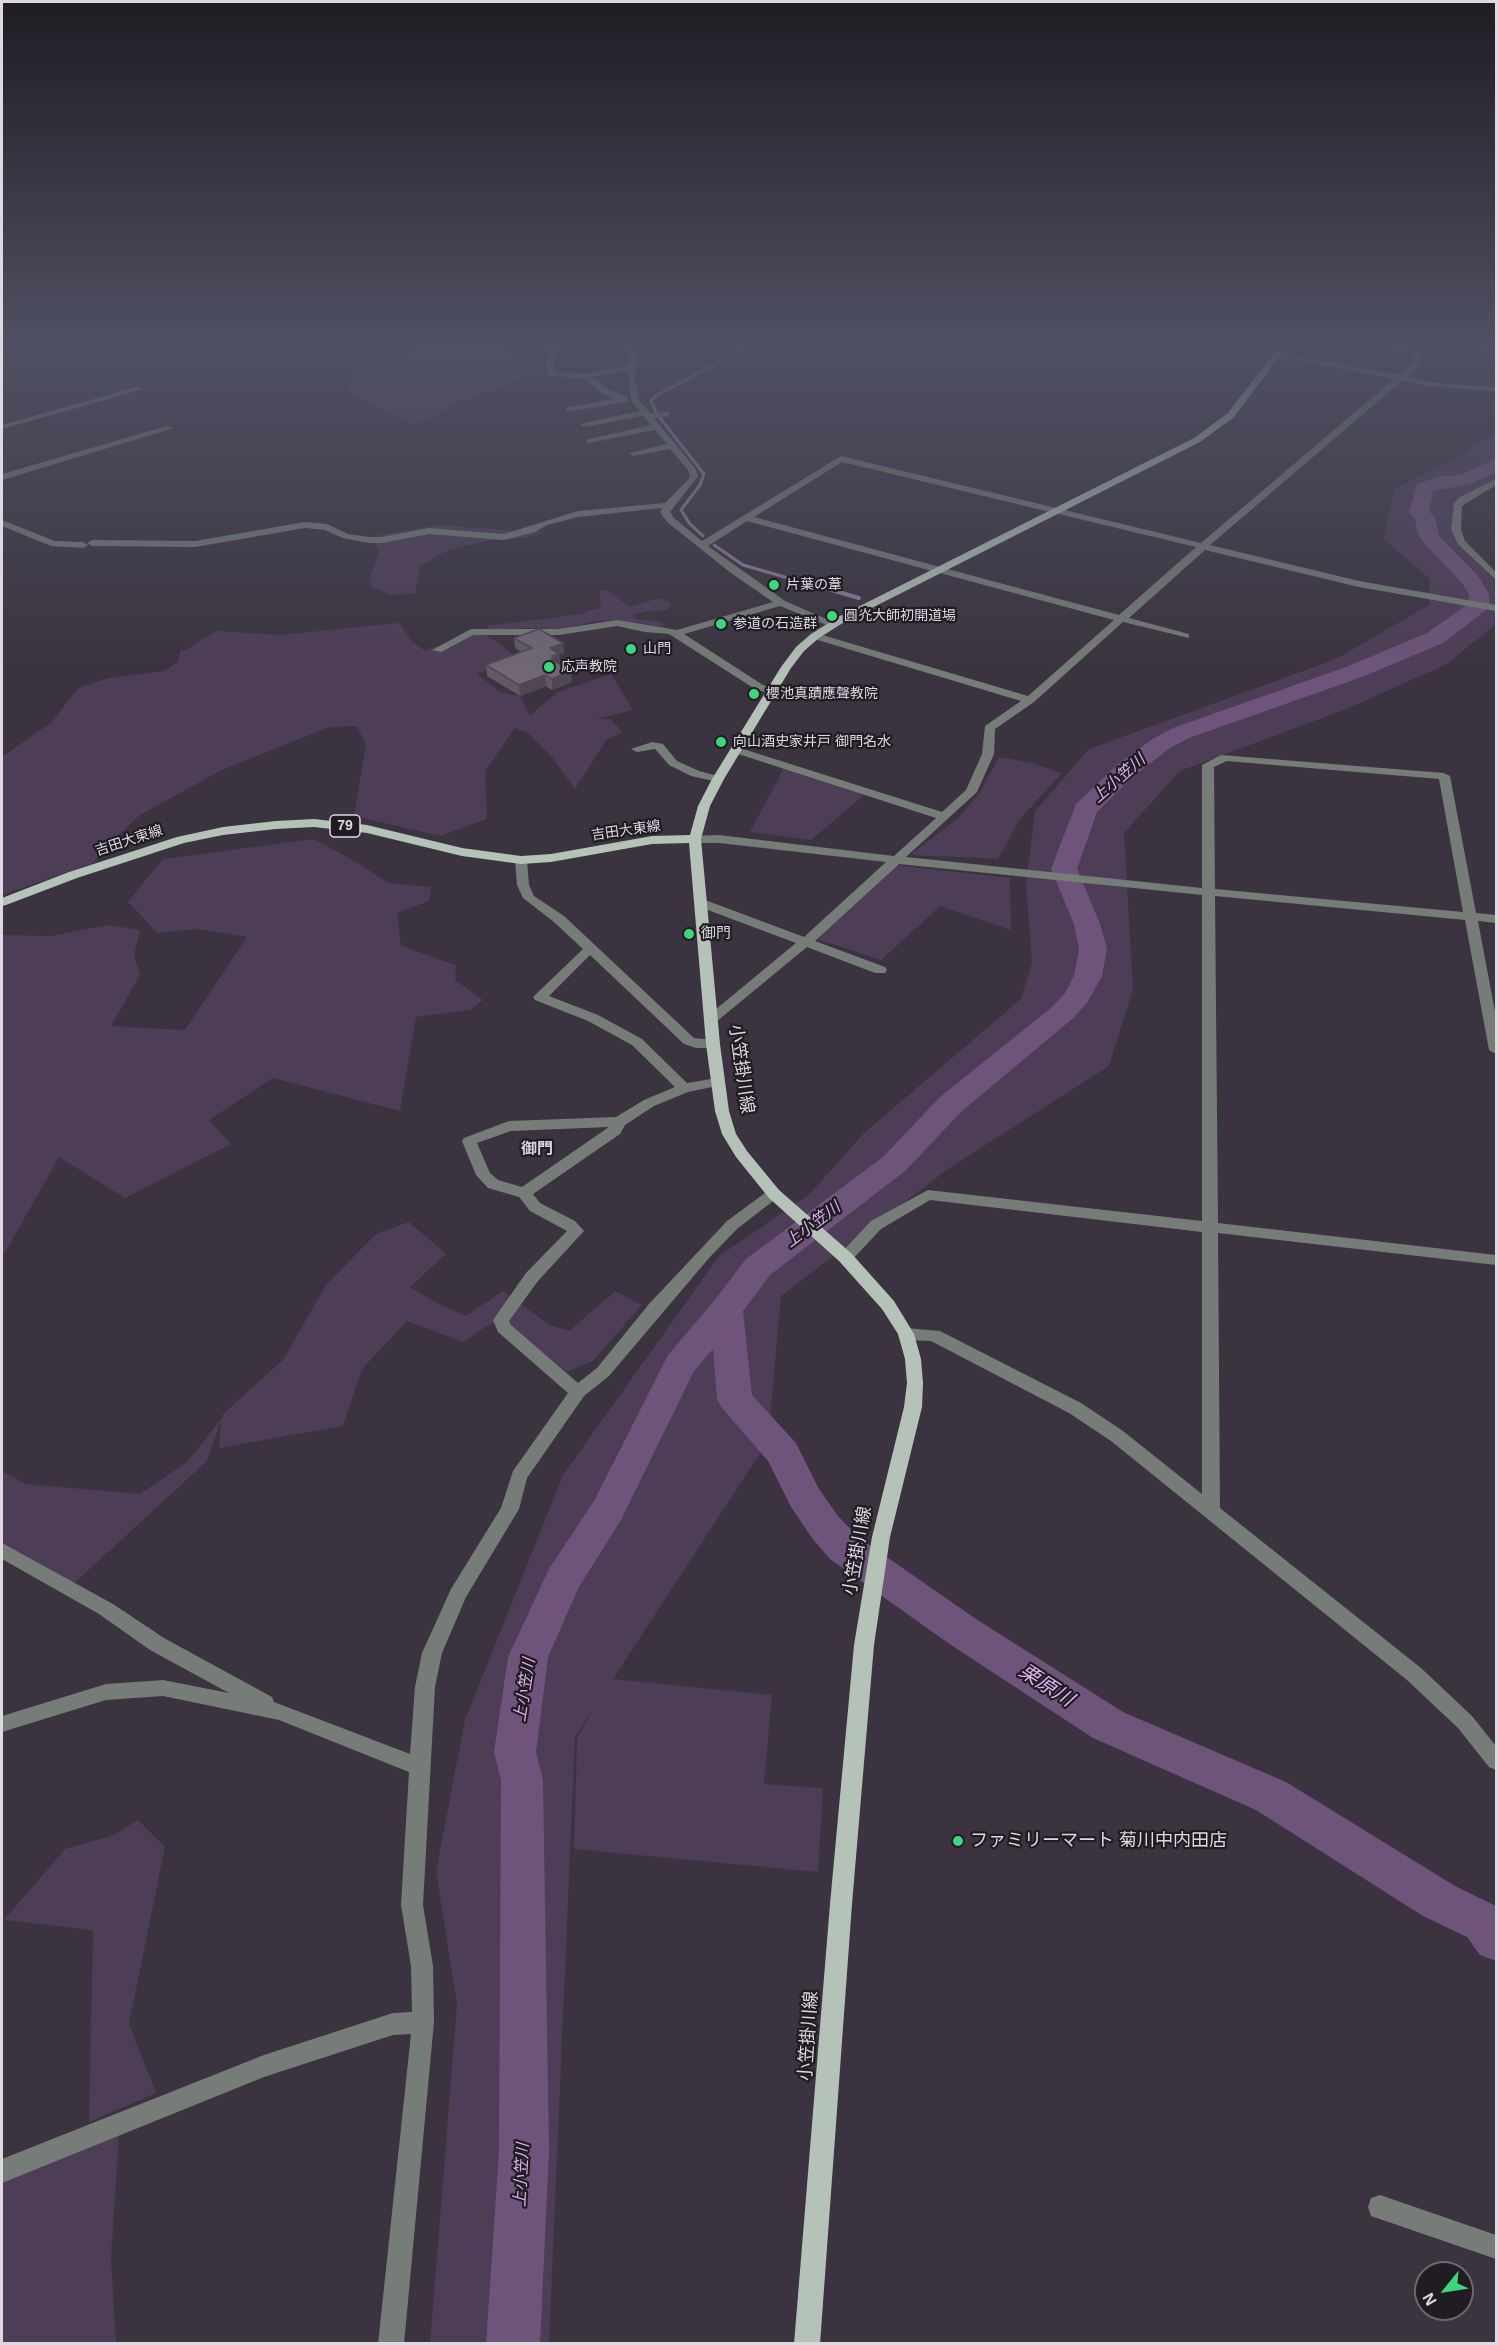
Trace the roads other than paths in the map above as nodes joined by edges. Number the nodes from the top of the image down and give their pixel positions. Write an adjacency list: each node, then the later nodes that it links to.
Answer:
1 (66, 458): 5 (street)
2 (682, 458): 7 (street)
3 (1158, 458): 8 (main road)
4 (1305, 458): 12 (street)
5 (2, 477)
6 (1497, 482): 14 (street)
7 (668, 504): 10 (street); 11 (street)
8 (1056, 511): 9 (street); 12 (street); 13 (main road)
9 (746, 518): 11 (street); 13 (street)
10 (2, 523)
11 (701, 546): 15 (street)
12 (1202, 547): 16 (street); 17 (street)
13 (940, 570): 17 (street); 18 (main road)
14 (1497, 577)
15 (781, 603): 18 (street); 19 (street)
16 (1493, 608)
17 (1122, 618): 21 (street); 24 (street)
18 (833, 624): 20 (main road)
19 (677, 633): 22 (street); 23 (street)
20 (815, 636): 23 (main road); 24 (street)
21 (1185, 636)
22 (437, 650)
23 (772, 691): 26 (main road)
24 (1030, 700): 28 (street)
25 (637, 749): 27 (street)
26 (736, 750): 27 (main road); 28 (street)
27 (718, 779): 29 (main road)
28 (943, 816): 31 (street)
29 (695, 839): 30 (main road, 吉田大東線 / 79); 31 (street); 34 (main road, 小笠掛川線)
30 (521, 860): 33 (main road, 吉田大東線 / 79); 38 (street)
31 (895, 861): 32 (street); 37 (street)
32 (1210, 891): 35 (street); 35 (street); 48 (street)
33 (2, 902)
34 (701, 903): 37 (street); 40 (main road, 小笠掛川線)
35 (1472, 916): 36 (street); 42 (street)
36 (1497, 920)
37 (807, 941): 39 (street); 40 (street)
38 (590, 950): 41 (street); 44 (street)
39 (880, 970)
40 (711, 1019): 41 (main road, 小笠掛川線)
41 (713, 1044): 43 (main road, 小笠掛川線)
42 (1497, 1050)
43 (717, 1082): 44 (street); 47 (main road, 小笠掛川線)
44 (684, 1088): 45 (street)
45 (619, 1122): 46 (street); 46 (street)
46 (524, 1193): 52 (street)
47 (778, 1198): 49 (main road, 小笠掛川線); 52 (street)
48 (1210, 1227): 49 (street); 50 (street); 53 (street)
49 (840, 1253): 51 (main road, 小笠掛川線)
50 (1497, 1260)
51 (906, 1334): 53 (street); 64 (main road, 小笠掛川線)
52 (578, 1392): 58 (street)
53 (1211, 1512): 57 (street)
54 (2, 1550): 55 (street)
55 (281, 1712): 56 (street); 58 (street)
56 (2, 1724)
57 (1497, 1761)
58 (419, 1767): 59 (street)
59 (423, 2022): 60 (street); 63 (street)
60 (2, 2171)
61 (1380, 2207): 62 (street)
62 (1497, 2247)
63 (391, 2343)
64 (807, 2343)

